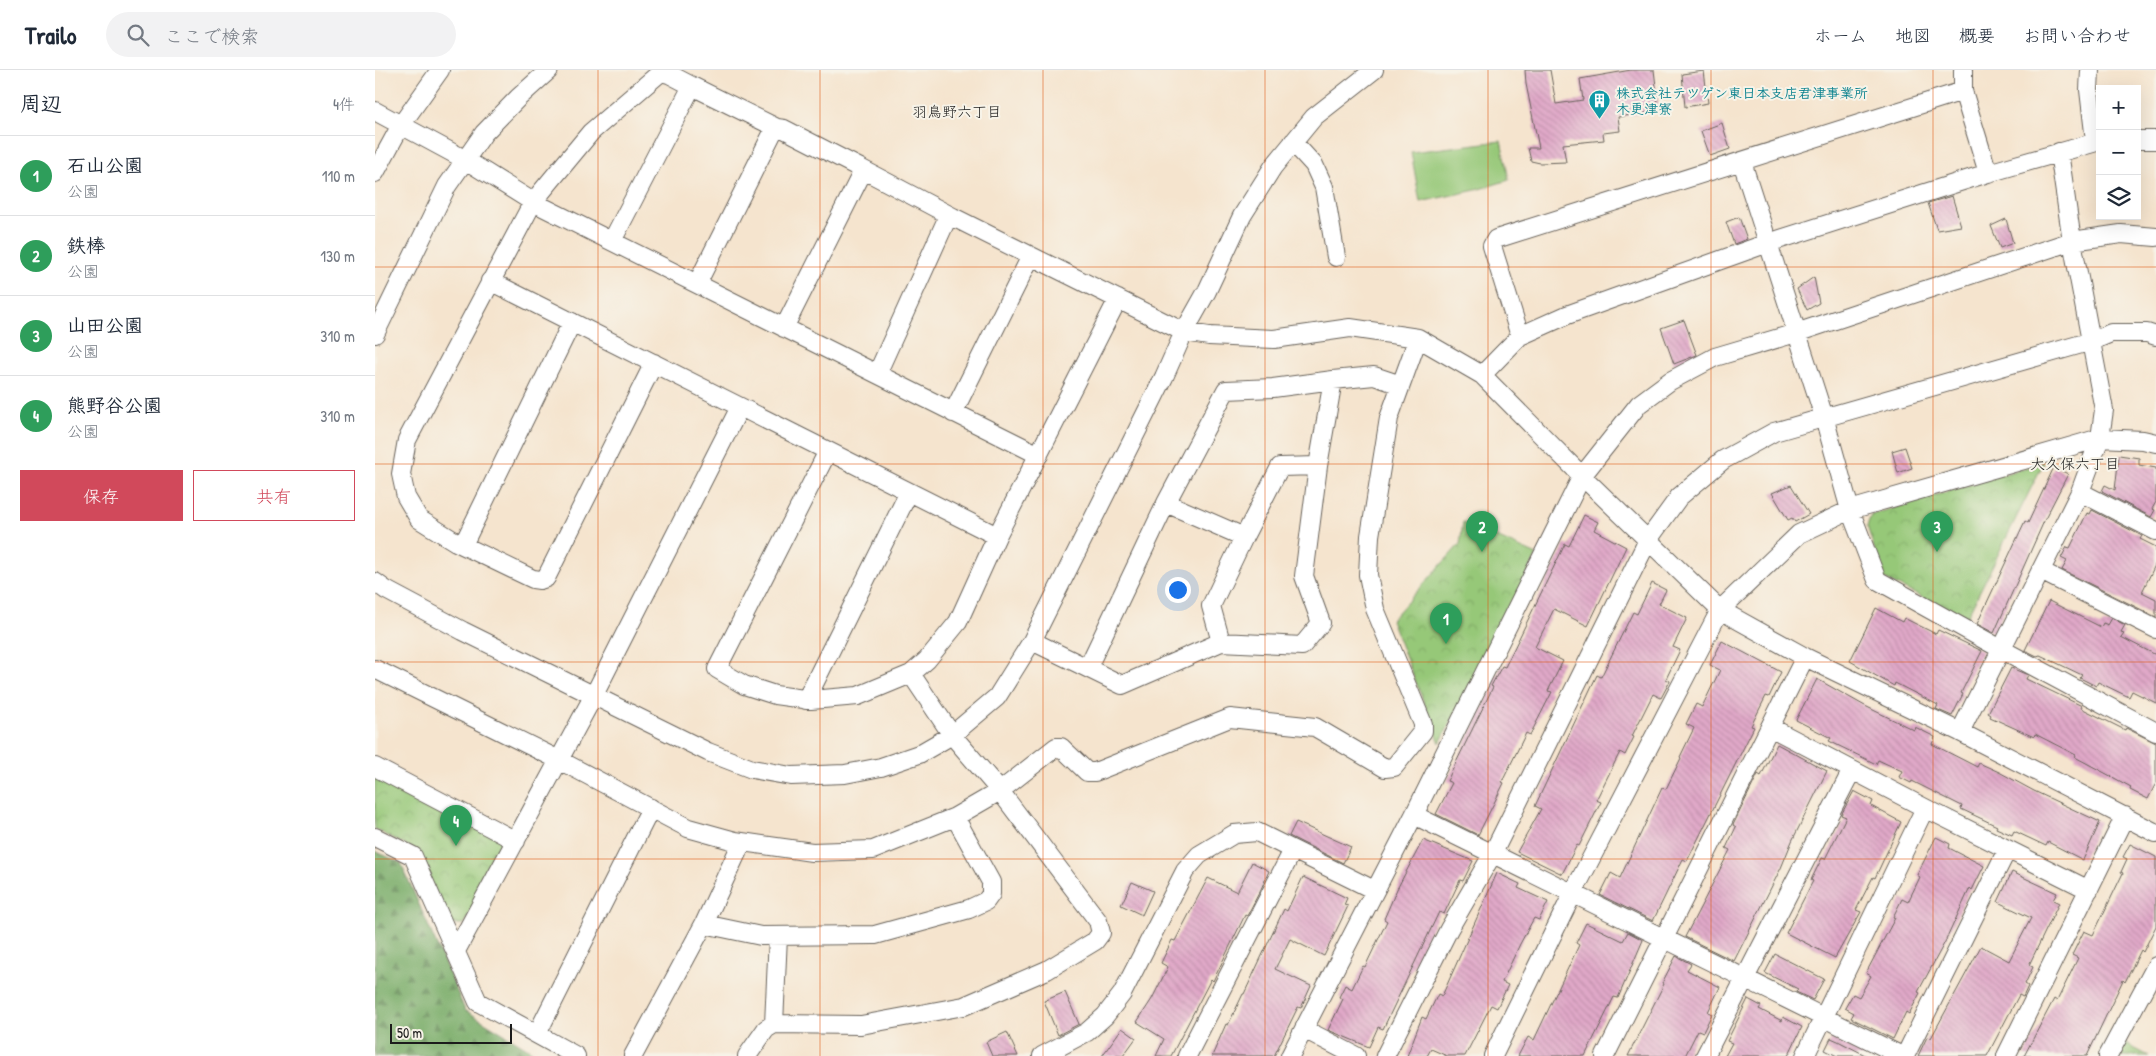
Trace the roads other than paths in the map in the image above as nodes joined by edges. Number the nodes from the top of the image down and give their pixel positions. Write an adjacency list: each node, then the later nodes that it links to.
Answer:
1 (440, 70): 10 (street)
2 (549, 70): 18 (street)
3 (1373, 70): 16 (street)
4 (1963, 70): 8 (street)
5 (2090, 70): 12 (street)
6 (660, 71): 7 (street); 23 (street)
7 (692, 86): 11 (street); 26 (street)
8 (1963, 91): 19 (street); 22 (street)
9 (375, 111): 10 (street)
10 (401, 125): 18 (street); 21 (street)
11 (777, 128): 20 (street); 32 (street)
12 (2096, 135)
13 (2141, 140): 14 (street)
14 (2156, 140)
15 (2096, 141): 17 (street)
16 (1293, 142): 30 (street); 36 (street)
17 (2059, 152): 22 (street); 27 (street)
18 (464, 160): 23 (street); 38 (street)
19 (1742, 162): 28 (street); 39 (street)
20 (860, 168): 24 (street); 35 (street)
21 (375, 173)
22 (1988, 173): 28 (street)
23 (533, 202): 26 (street); 31 (street)
24 (953, 217): 29 (street); 44 (street)
25 (2156, 237): 27 (street)
26 (611, 241): 32 (street)
27 (2072, 241): 37 (street); 42 (street)
28 (1768, 243): 37 (street); 39 (street)
29 (1031, 256): 33 (street); 49 (street)
30 (1336, 257)
31 (490, 281): 34 (street); 65 (street)
32 (697, 284): 35 (street)
33 (1118, 299): 36 (street); 54 (street)
34 (572, 322): 43 (street); 65 (street)
35 (784, 328): 44 (street)
36 (1184, 332): 41 (street); 70 (street)
37 (1796, 333): 50 (street); 56 (street)
38 (375, 334)
39 (1520, 336): 45 (street)
40 (2156, 336): 42 (street)
41 (1418, 338): 45 (street); 47 (street)
42 (2092, 341): 50 (street); 51 (street)
43 (654, 363): 48 (street); 65 (street)
44 (877, 374): 49 (street)
45 (1482, 376): 56 (street)
46 (1333, 380): 47 (street); 55 (street); 59 (street)
47 (1401, 385): 86 (street)
48 (740, 407): 53 (street); 77 (street)
49 (953, 413): 54 (street)
50 (1824, 417): 60 (street); 64 (street)
51 (2100, 438): 52 (street); 58 (street); 60 (street)
52 (2156, 443)
53 (827, 451): 57 (street); 78 (street)
54 (1039, 455): 62 (street)
55 (1319, 466): 63 (street); 71 (street)
56 (1582, 476): 64 (street); 89 (street)
57 (909, 492): 62 (street); 78 (street)
58 (2081, 492): 61 (street); 66 (street)
59 (1166, 503): 63 (street); 74 (street)
60 (1850, 510): 68 (street); 72 (street)
61 (2156, 531)
62 (997, 536): 76 (street)
63 (1244, 536): 71 (street)
64 (1648, 540): 68 (street); 98 (street)
65 (463, 545)
66 (2041, 571): 69 (street); 72 (street)
67 (375, 582): 77 (street)
68 (1720, 610): 73 (street); 101 (street)
69 (2156, 629)
70 (1032, 641): 74 (street); 82 (street)
71 (1221, 642): 74 (street)
72 (2001, 649): 80 (street); 81 (street)
73 (1805, 656): 79 (street); 80 (street)
74 (1088, 667)
75 (375, 669): 83 (street)
76 (911, 674): 78 (street); 82 (street)
77 (594, 695): 82 (street); 83 (street)
78 (806, 700)
79 (1770, 727): 85 (street); 104 (street)
80 (1960, 732): 90 (street)
81 (2156, 732)
82 (952, 734): 86 (street)
83 (559, 760): 87 (street); 94 (street)
84 (375, 767): 94 (street)
85 (1852, 770): 88 (street); 107 (street)
86 (1000, 791): 91 (street); 109 (street)
87 (651, 808): 95 (street); 111 (street)
88 (1925, 808): 97 (street); 108 (street)
89 (1413, 815): 98 (street); 99 (street)
90 (2125, 816): 92 (street); 100 (street)
91 (955, 817): 95 (street); 103 (street)
92 (2156, 833)
93 (375, 837): 105 (street)
94 (516, 841): 105 (street)
95 (743, 842): 102 (street)
96 (1293, 850): 99 (street); 115 (street); 116 (street)
97 (2007, 850): 100 (street); 124 (street)
98 (1492, 855): 101 (street); 119 (street)
99 (1374, 890): 110 (street)
100 (2089, 890): 125 (street)
101 (1573, 893): 104 (street); 120 (street)
102 (704, 924): 103 (street); 113 (street)
103 (778, 936): 109 (street)
104 (1664, 938): 107 (street); 121 (street)
105 (456, 950): 111 (street)
106 (2156, 966): 126 (street)
107 (1745, 978): 108 (street); 122 (street)
108 (1824, 1016): 123 (street); 124 (street)
109 (774, 1024): 114 (street)
110 (1304, 1029): 117 (street); 118 (street)
111 (537, 1034): 112 (street)
112 (576, 1056)
113 (633, 1056)
114 (747, 1056)
115 (1042, 1056)
116 (1187, 1056)
117 (1290, 1056)
118 (1356, 1056)
119 (1385, 1056)
120 (1493, 1056)
121 (1605, 1056)
122 (1705, 1056)
123 (1805, 1056)
124 (1903, 1056)
125 (2007, 1056)
126 (2108, 1056)

